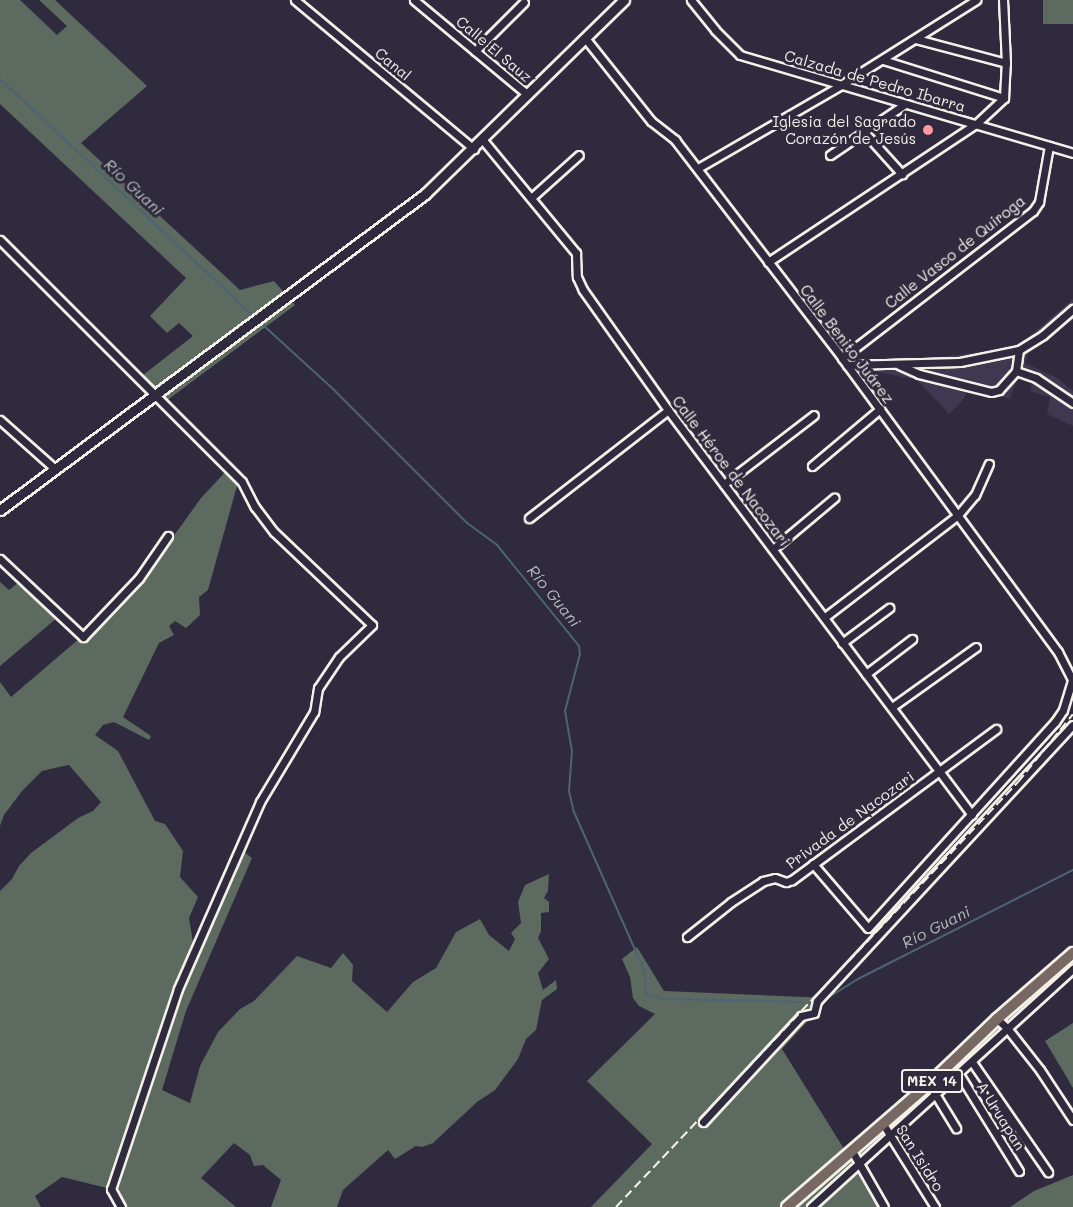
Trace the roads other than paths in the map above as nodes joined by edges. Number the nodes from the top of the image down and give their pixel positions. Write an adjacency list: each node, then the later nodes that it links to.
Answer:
1 (295, 0): 21 (street, Canal)
2 (414, 0): 10 (street, Calle El Sauz)
3 (624, 0): 8 (main road)
4 (691, 0): 13 (street, Calzada de Pedro Ibarra)
5 (976, 0): 9 (street)
6 (1003, 0): 12 (street)
7 (524, 2): 10 (street)
8 (585, 38): 14 (main road); 25 (street, Calle Benito Juárez)
9 (916, 39): 11 (street); 12 (street)
10 (475, 51): 14 (street, Calle El Sauz)
11 (883, 60): 13 (street); 15 (street)
12 (1006, 63): 15 (street)
13 (842, 85): 16 (street, Calzada de Pedro Ibarra); 25 (street)
14 (528, 95): 19 (main road)
15 (1004, 98): 17 (street)
16 (905, 104): 17 (street, Calzada de Pedro Ibarra); 18 (street)
17 (976, 124): 20 (street, Calzada de Pedro Ibarra); 26 (street)
18 (864, 132): 24 (street); 26 (street)
19 (482, 139): 21 (main road); 27 (street, Calle Héroe de Nacozari)
20 (1049, 146): 22 (street, Calzada de Pedro Ibarra); 32 (street, Calle Vasco de Quiroga)
21 (474, 149): 36 (main road)
22 (1073, 153)
23 (579, 155): 27 (street)
24 (830, 155)
25 (698, 168): 29 (street, Calle Benito Juárez)
26 (902, 174): 29 (street)
27 (531, 198): 39 (street, Calle Héroe de Nacozari)
28 (0, 240): 36 (street)
29 (768, 262): 32 (street, Calle Benito Juárez)
30 (1073, 309): 31 (street)
31 (1019, 350): 34 (street); 35 (street)
32 (842, 358): 33 (street, Calle Benito Juárez)
33 (847, 365): 34 (street); 38 (street, Calle Benito Juárez)
34 (897, 365): 35 (street)
35 (1016, 371): 37 (street)
36 (155, 396): 44 (main road); 84 (street)
37 (1073, 403)
38 (880, 409): 43 (street); 48 (street, Calle Benito Juárez)
39 (668, 410): 45 (street, Calle Héroe de Nacozari); 49 (street)
40 (814, 415): 45 (street)
41 (0, 420): 44 (street)
42 (989, 464): 48 (street)
43 (812, 466)
44 (55, 469): 47 (main road)
45 (724, 484): 51 (street, Calle Héroe de Nacozari)
46 (834, 498): 51 (street)
47 (0, 510)
48 (958, 515): 54 (street); 59 (street, Calle Benito Juárez)
49 (529, 518)
50 (168, 536): 52 (street)
51 (773, 549): 54 (street, Calle Héroe de Nacozari)
52 (0, 559)
53 (889, 609): 56 (street)
54 (825, 618): 56 (street, Calle Héroe de Nacozari)
55 (912, 639): 58 (street)
56 (842, 643): 58 (street, Calle Héroe de Nacozari)
57 (976, 647): 60 (street)
58 (866, 674): 60 (street, Calle Héroe de Nacozari)
59 (1072, 678): 64 (street)
60 (892, 707): 63 (street, Calle Héroe de Nacozari)
61 (1073, 725): 76 (street)
62 (996, 729): 63 (street, Privada de Nacozari)
63 (939, 772): 64 (street, Calle Héroe de Nacozari); 65 (street, Privada de Nacozari)
64 (972, 815): 65 (street)
65 (813, 864): 66 (street, Privada de Nacozari)
66 (687, 937)
67 (1073, 953): 69 (main road, MEX 14)
68 (1073, 969): 70 (street)
69 (997, 1019): 70 (street); 73 (main road, MEX 14)
70 (1007, 1028): 71 (street); 75 (street)
71 (972, 1062): 72 (street); 83 (street)
72 (959, 1074): 74 (street); 82 (street, A Uruapan)
73 (929, 1084): 74 (street); 77 (main road, MEX 14)
74 (937, 1095): 78 (street); 79 (street)
75 (1073, 1120)
76 (703, 1122)
77 (883, 1124): 79 (street, San Isidro); 80 (main road, MEX 14)
78 (956, 1128)
79 (891, 1136): 81 (street); 88 (street, San Isidro)
80 (852, 1151): 81 (street); 85 (main road, MEX 14)
81 (858, 1164): 86 (street); 87 (street)
82 (1019, 1171)
83 (1048, 1172)
84 (121, 1207)
85 (788, 1207)
86 (811, 1207)
87 (884, 1207)
88 (935, 1207)

